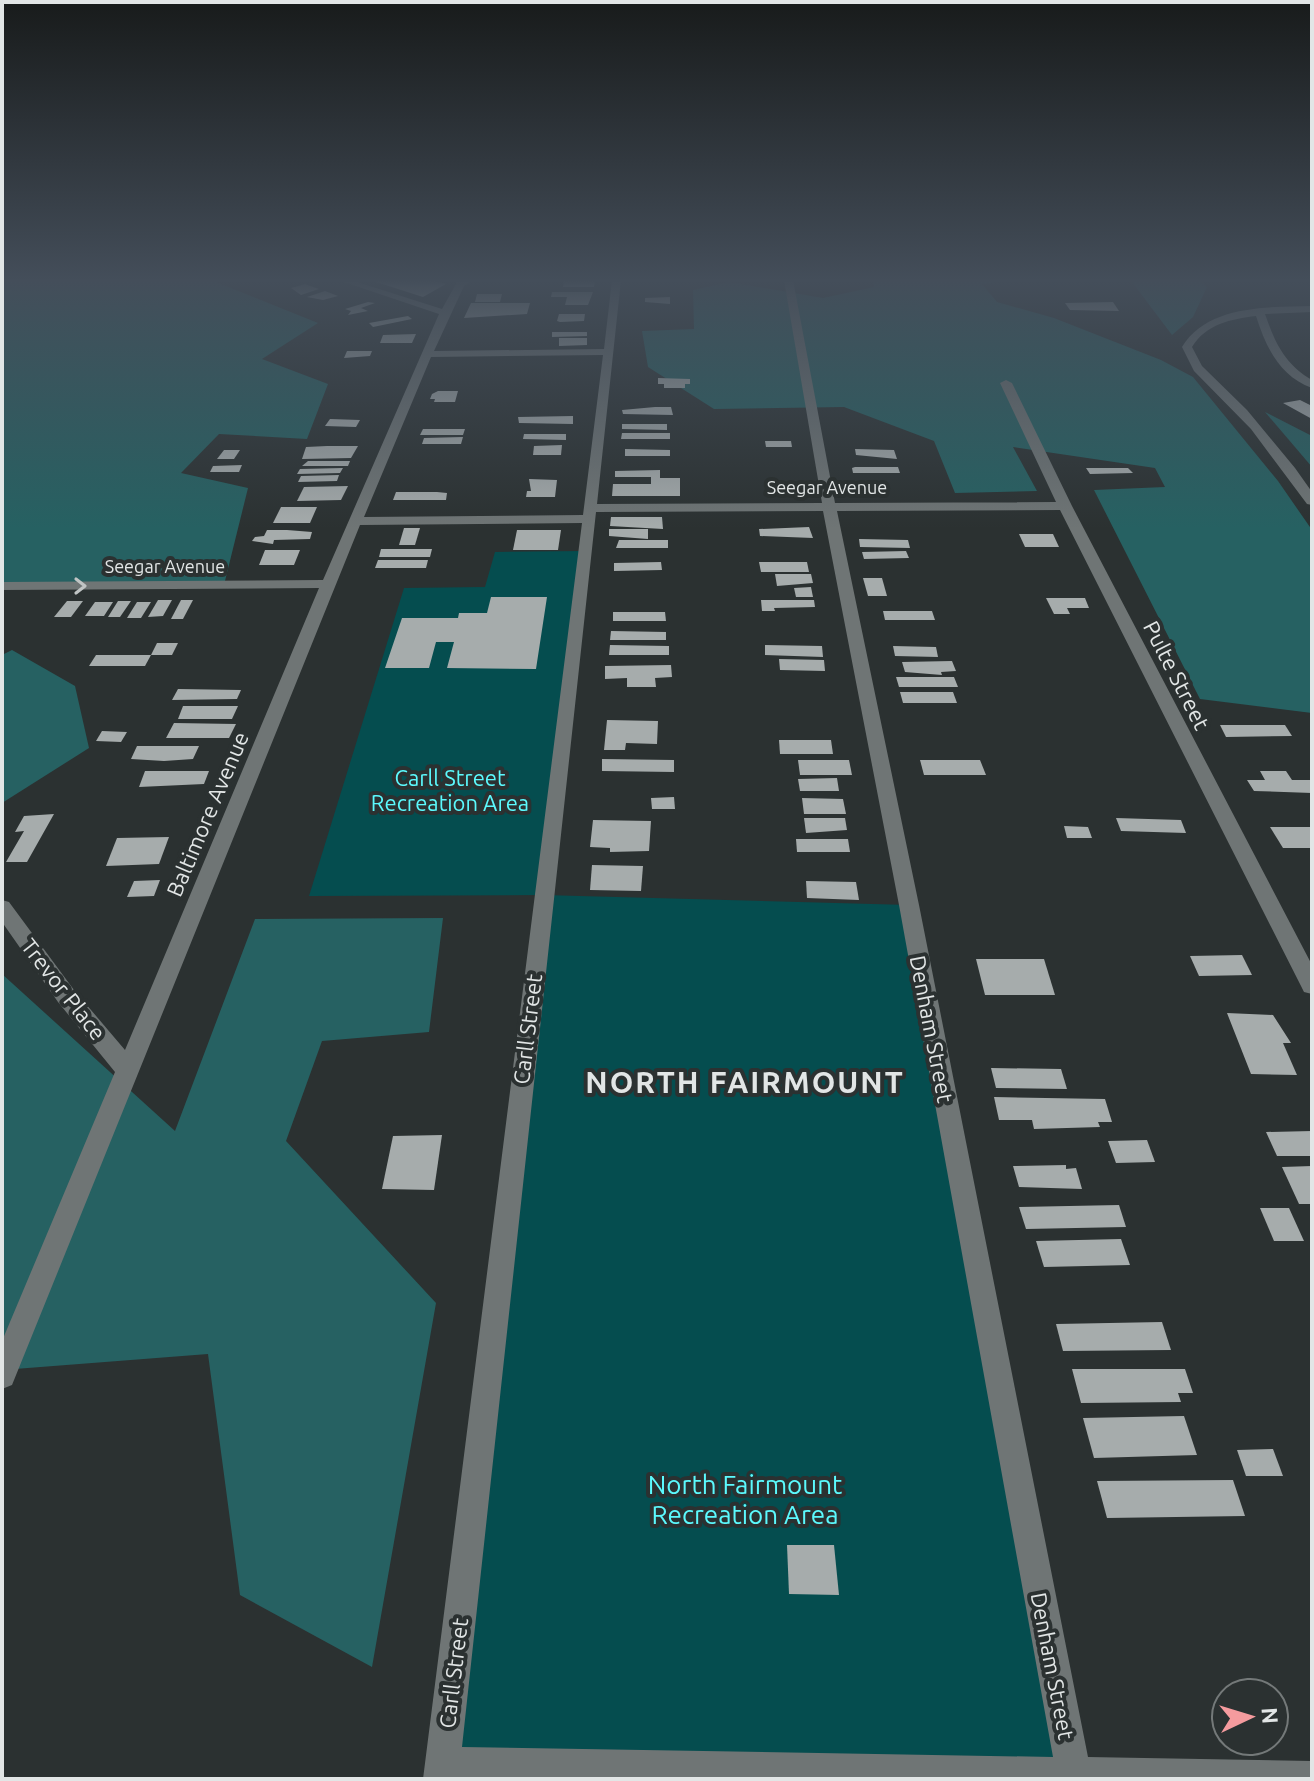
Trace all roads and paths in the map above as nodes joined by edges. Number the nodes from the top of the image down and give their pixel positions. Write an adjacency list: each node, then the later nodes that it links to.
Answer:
1 (424, 363): 12 (street, Baltimore Avenue)
2 (608, 363): 11 (street, Carll Street)
3 (803, 363): 10 (street, Denham Street)
4 (1194, 363): 8 (street)
5 (1282, 363): 7 (street)
6 (1006, 383): 9 (street, Pulte Street)
7 (1312, 385)
8 (1312, 501)
9 (1065, 506): 10 (street, Seegar Avenue); 16 (street, Pulte Street)
10 (829, 507): 11 (street, Seegar Avenue); 20 (street, Denham Street)
11 (588, 514): 12 (street, Seegar Avenue); 19 (street, Carll Street)
12 (355, 521): 13 (street, Baltimore Avenue)
13 (328, 584): 14 (street, Seegar Avenue, one-way to 13); 17 (street, Baltimore Avenue)
14 (2, 586)
15 (2, 907): 17 (street, Trevor Place)
16 (1312, 986)
17 (127, 1069): 18 (street, Baltimore Avenue)
18 (2, 1375)
19 (441, 1772): 20 (street)
20 (1075, 1777): 21 (street)
21 (1311, 1779)

